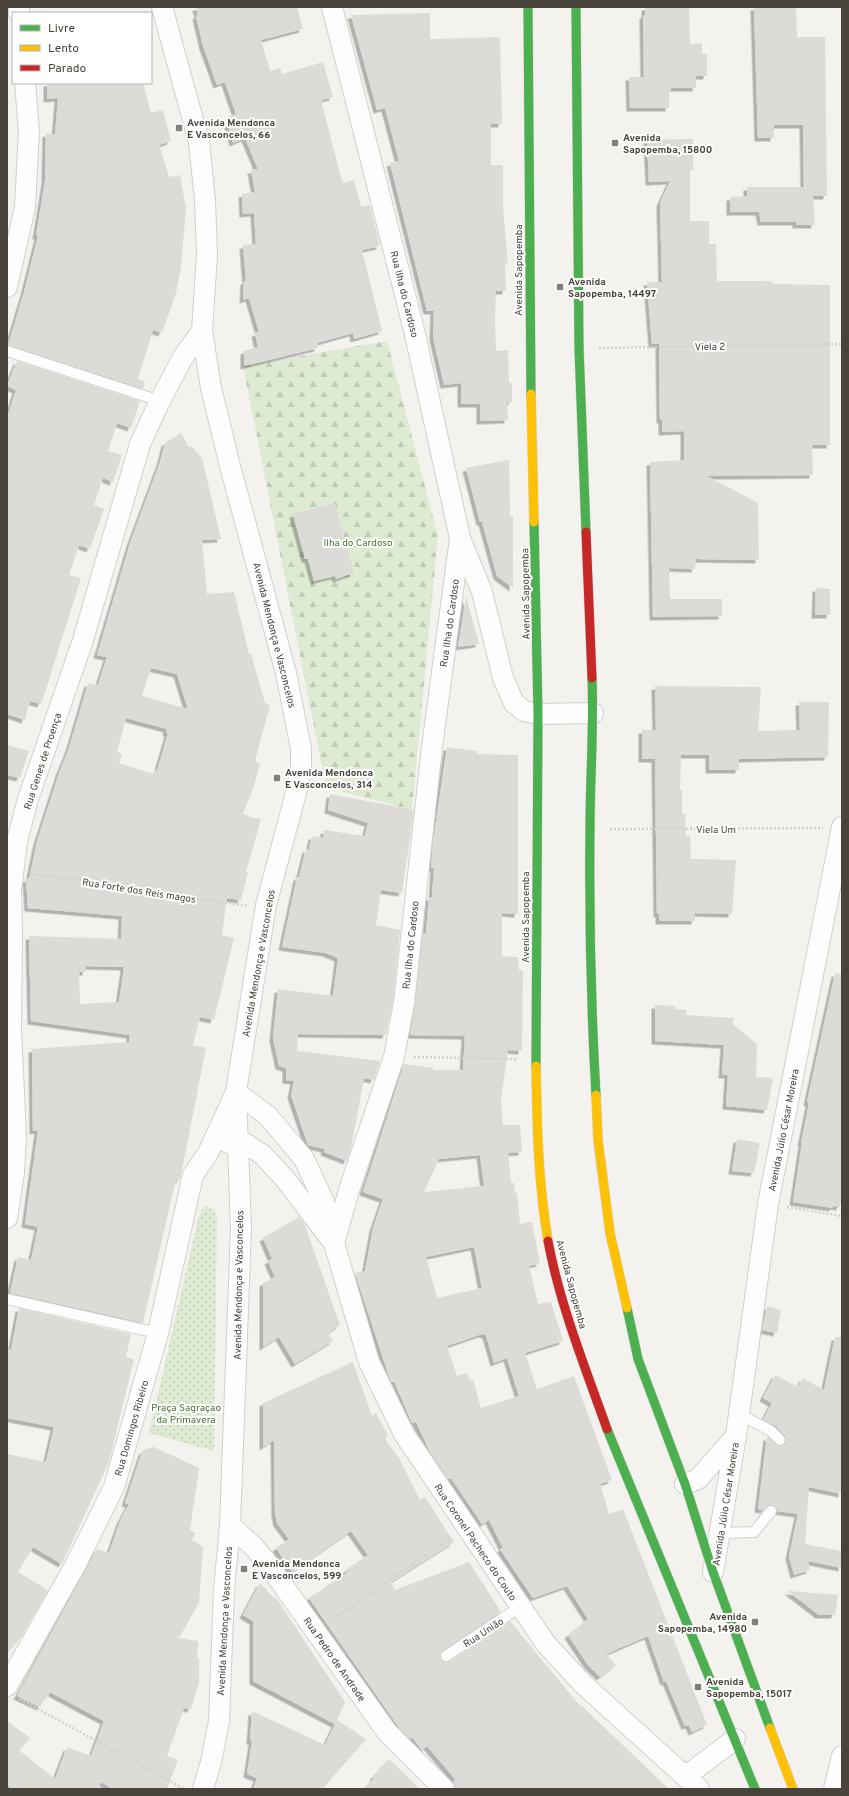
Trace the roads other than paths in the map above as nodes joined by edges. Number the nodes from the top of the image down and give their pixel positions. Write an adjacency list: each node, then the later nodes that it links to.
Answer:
1 (332, 7): 10 (street, Rua Ilha do Cardoso)
2 (528, 7): 12 (street, Avenida Sapopemba)
3 (576, 7): 11 (street)
4 (164, 8): 7 (street, Avenida Mendonça e Vasconcelos)
5 (25, 84): 6 (street)
6 (7, 287)
7 (202, 331): 9 (street, Rua Genes de Proença); 14 (street, Avenida Mendonça e Vasconcelos)
8 (7, 351): 9 (lane)
9 (160, 401): 15 (street, Rua Genes de Proença)
10 (460, 538): 12 (street); 19 (street, Rua Ilha do Cardoso)
11 (593, 713): 12 (street); 25 (street)
12 (538, 714): 33 (street, Avenida Sapopemba)
13 (842, 828): 22 (street, Avenida Júlio César Moreira)
14 (236, 1092): 16 (street, Avenida Mendonça e Vasconcelos); 17 (street, Rua Domingos Ribeiro); 19 (street, Rua Coronel Pacheco do Couto)
15 (10, 1100): 18 (street, Rua Genes de Proença)
16 (237, 1138): 17 (street, Rua Domingos Ribeiro); 19 (street, Rua Coronel Pacheco do Couto); 27 (street, Avenida Mendonça e Vasconcelos)
17 (208, 1154): 21 (street, Rua Domingos Ribeiro)
18 (7, 1218)
19 (334, 1243): 30 (street, Rua Coronel Pacheco do Couto)
20 (7, 1299): 21 (lane)
21 (158, 1333): 32 (street, Rua Domingos Ribeiro)
22 (739, 1414): 23 (street, Avenida Júlio César Moreira); 24 (lane)
23 (736, 1436): 25 (street, Avenida Júlio César Moreira); 28 (street, Avenida Júlio César Moreira)
24 (780, 1440)
25 (685, 1484): 29 (street)
26 (771, 1511): 28 (lane)
27 (230, 1525): 36 (street, Avenida Mendonça e Vasconcelos); 37 (street, Rua Pedro de Andrade)
28 (720, 1533): 29 (street, Avenida Júlio César Moreira)
29 (713, 1572): 39 (street)
30 (520, 1607): 31 (lane, Rua União); 35 (street, Rua Coronel Pacheco do Couto)
31 (446, 1656)
32 (10, 1691)
33 (735, 1739): 35 (street); 38 (street, Avenida Sapopemba)
34 (842, 1756): 40 (street)
35 (692, 1782)
36 (203, 1789)
37 (444, 1789)
38 (755, 1789)
39 (793, 1789)
40 (834, 1789)

